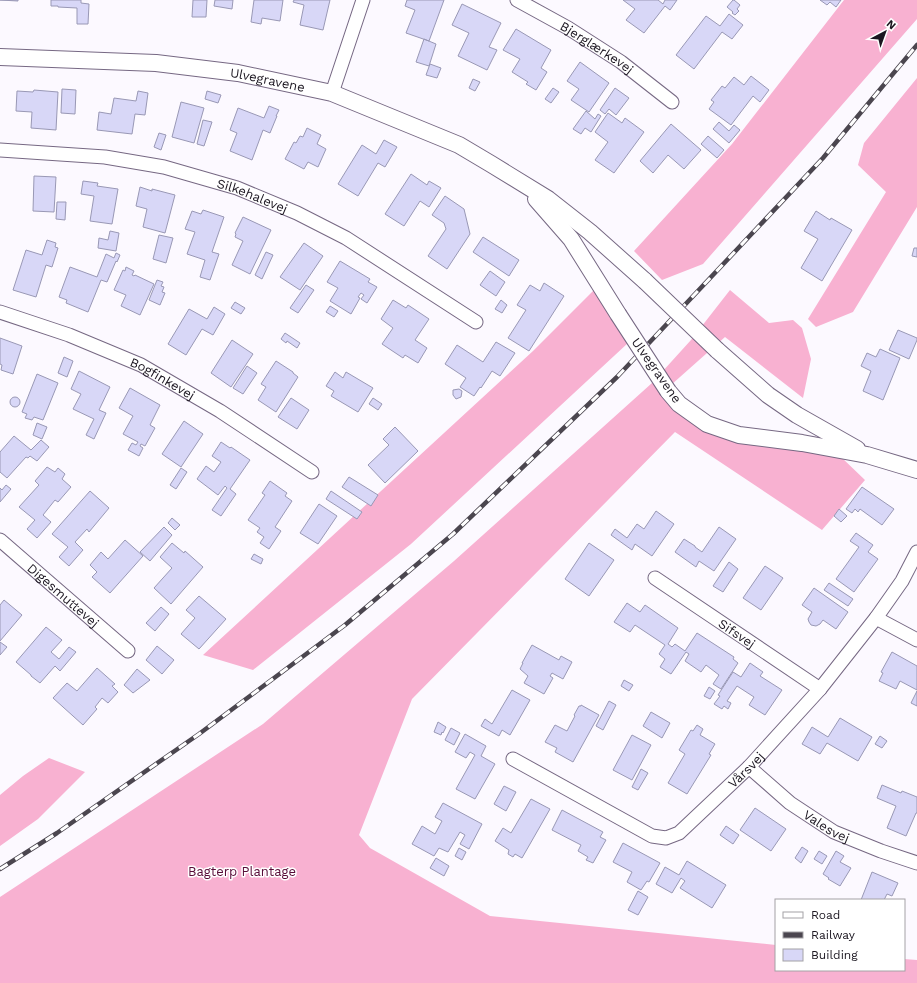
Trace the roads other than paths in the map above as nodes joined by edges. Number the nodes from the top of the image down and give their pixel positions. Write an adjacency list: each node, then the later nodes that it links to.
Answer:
1 (363, 0): 4 (street)
2 (517, 0): 5 (street, Bjerglærkevej)
3 (0, 57): 4 (street, Ulvegravene)
4 (332, 93): 7 (street, Ulvegravene)
5 (672, 102)
6 (0, 150): 9 (street, Silkehalevej)
7 (516, 180): 10 (street, Ulvegravene, bridge); 10 (street, Ulvegravene, bridge)
8 (0, 312): 12 (street, Bogfinkevej)
9 (476, 322)
10 (867, 455): 11 (street, Ulvegravene)
11 (917, 470)
12 (312, 472)
13 (0, 540): 18 (street, Digesmuttevej)
14 (917, 552): 16 (street, Vårsvej)
15 (655, 578): 19 (street, Sifsvej)
16 (876, 618): 17 (street); 19 (street, Vårsvej)
17 (917, 640)
18 (128, 651)
19 (820, 689): 21 (street, Vårsvej)
20 (513, 759): 21 (street, Vårsvej)
21 (749, 766): 22 (street, Valesvej)
22 (917, 863)

